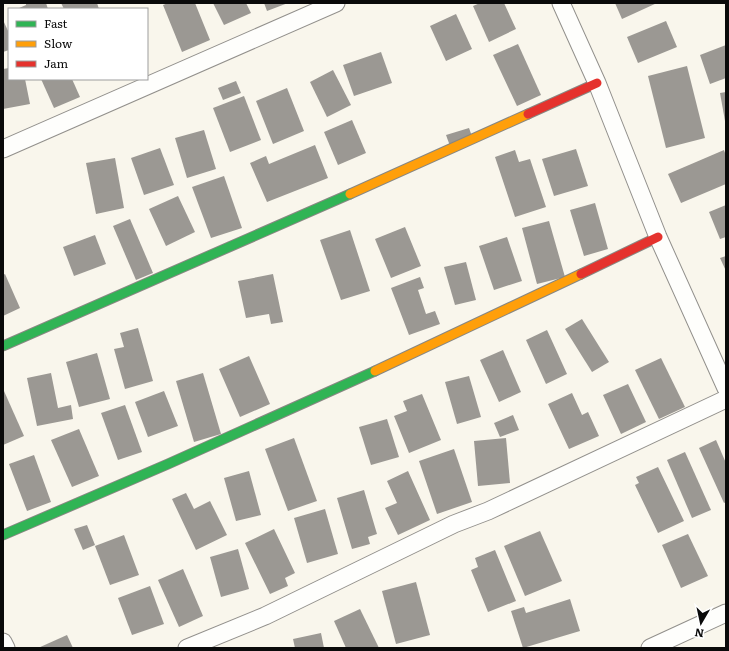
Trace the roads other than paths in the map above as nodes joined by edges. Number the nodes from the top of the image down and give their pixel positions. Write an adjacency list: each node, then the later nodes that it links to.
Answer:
1 (336, 3): 4 (street)
2 (561, 3): 3 (street)
3 (597, 83): 5 (street); 6 (street)
4 (3, 149)
5 (658, 237): 7 (street); 9 (street)
6 (3, 346)
7 (726, 388)
8 (726, 399): 13 (street)
9 (3, 535)
10 (726, 612): 14 (street)
11 (3, 642): 12 (street)
12 (6, 648)
13 (187, 648)
14 (650, 648)

